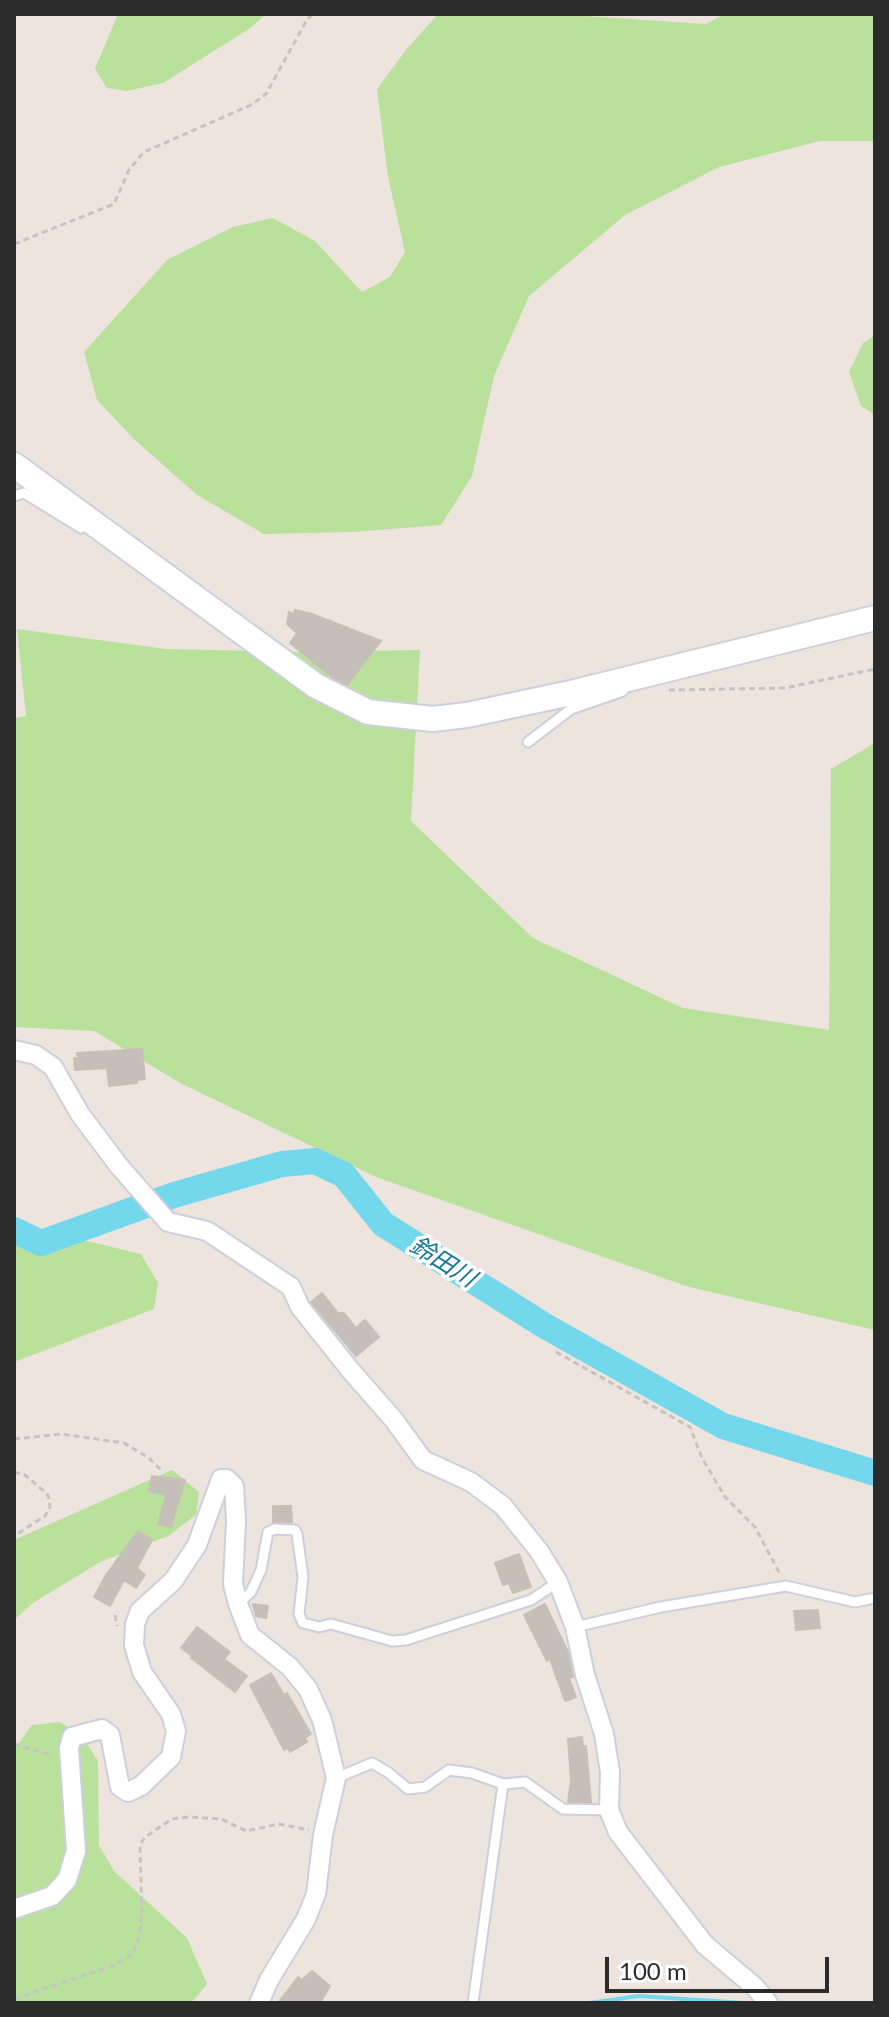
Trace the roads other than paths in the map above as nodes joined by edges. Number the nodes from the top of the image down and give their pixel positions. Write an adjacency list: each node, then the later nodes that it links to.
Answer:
1 (14, 465): 3 (street)
2 (14, 496): 3 (lane)
3 (95, 523): 5 (street)
4 (875, 618): 5 (street)
5 (622, 680): 6 (lane)
6 (528, 742)
7 (14, 1050): 8 (street)
8 (558, 1582): 10 (lane); 11 (street)
9 (875, 1598): 11 (lane)
10 (238, 1604): 12 (street); 15 (street)
11 (575, 1627): 14 (street)
12 (336, 1778): 13 (lane); 16 (street)
13 (503, 1784): 14 (lane); 17 (lane)
14 (609, 1810): 18 (street)
15 (14, 1909)
16 (259, 2003)
17 (473, 2003)
18 (768, 2003)

